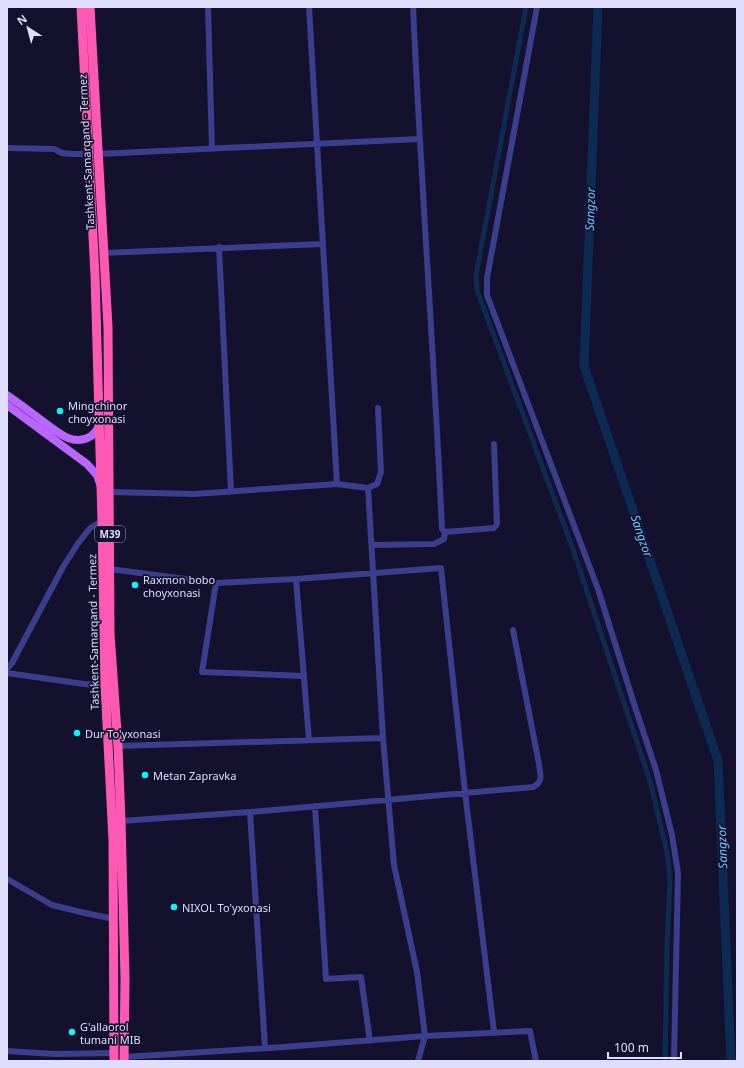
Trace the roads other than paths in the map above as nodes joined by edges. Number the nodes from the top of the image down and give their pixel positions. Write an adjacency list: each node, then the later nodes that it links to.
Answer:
1 (81, 7): 8 (highway, Tashkent-Samarqand - Termez / M39)
2 (90, 7): 7 (highway, Tashkent-Samarqand - Termez / M39)
3 (208, 7): 12 (street)
4 (309, 7): 10 (street)
5 (413, 7): 9 (street)
6 (537, 7): 58 (street)
7 (91, 27): 8 (highway); 13 (highway, Tashkent-Samarqand - Termez / M39)
8 (82, 28): 13 (highway, Tashkent-Samarqand - Termez / M39)
9 (419, 139): 10 (street); 28 (street)
10 (316, 144): 12 (street); 14 (street)
11 (7, 148): 13 (street)
12 (212, 149): 13 (street)
13 (93, 154): 16 (highway, Tashkent-Samarqand - Termez / M39); 17 (highway, Tashkent-Samarqand - Termez / M39)
14 (323, 244): 15 (street); 23 (street)
15 (219, 247): 16 (street); 25 (street)
16 (103, 253): 17 (highway, Tashkent-Samarqand - Termez / M39)
17 (100, 276): 21 (highway, Tashkent-Samarqand - Termez / M39); 26 (highway, Tashkent-Samarqand - Termez / M39)
18 (7, 395): 21 (main road)
19 (7, 405): 26 (main road)
20 (378, 408): 24 (street)
21 (99, 420): 26 (highway, Tashkent-Samarqand - Termez / M39)
22 (494, 444): 28 (street)
23 (337, 484): 24 (street); 25 (street)
24 (368, 488): 29 (street)
25 (231, 491): 26 (street)
26 (106, 493): 27 (highway, Tashkent-Samarqand - Termez / M39); 30 (highway, Tashkent-Samarqand - Termez / M39)
27 (102, 521): 35 (street); 38 (highway, Tashkent-Samarqand - Termez / M39)
28 (445, 532): 29 (street)
29 (372, 545): 31 (street)
30 (110, 569): 33 (street); 41 (highway, Tashkent-Samarqand - Termez / M39)
31 (373, 572): 32 (street); 39 (street); 42 (street)
32 (296, 579): 33 (street); 37 (street)
33 (216, 583): 37 (street)
34 (513, 630): 42 (street)
35 (7, 669)
36 (7, 673): 38 (street)
37 (304, 676): 40 (street)
38 (105, 685): 48 (highway, Tashkent-Samarqand - Termez / M39)
39 (383, 738): 40 (street); 43 (street)
40 (309, 740): 41 (street)
41 (118, 746): 46 (highway, Tashkent-Samarqand - Termez / M39)
42 (466, 792): 43 (street); 49 (street)
43 (388, 800): 44 (street); 50 (street)
44 (315, 806): 45 (street); 51 (street)
45 (250, 812): 46 (street); 52 (street)
46 (121, 821): 55 (highway, Tashkent-Samarqand - Termez / M39)
47 (7, 879): 48 (street)
48 (114, 919): 54 (highway, Tashkent-Samarqand - Termez / M39)
49 (494, 1032): 50 (street); 57 (street)
50 (425, 1036): 51 (street); 56 (street)
51 (370, 1041): 52 (street)
52 (265, 1048): 55 (street)
53 (7, 1051): 54 (street)
54 (114, 1057)
55 (124, 1059)
56 (418, 1061)
57 (536, 1061)
58 (674, 1061)

